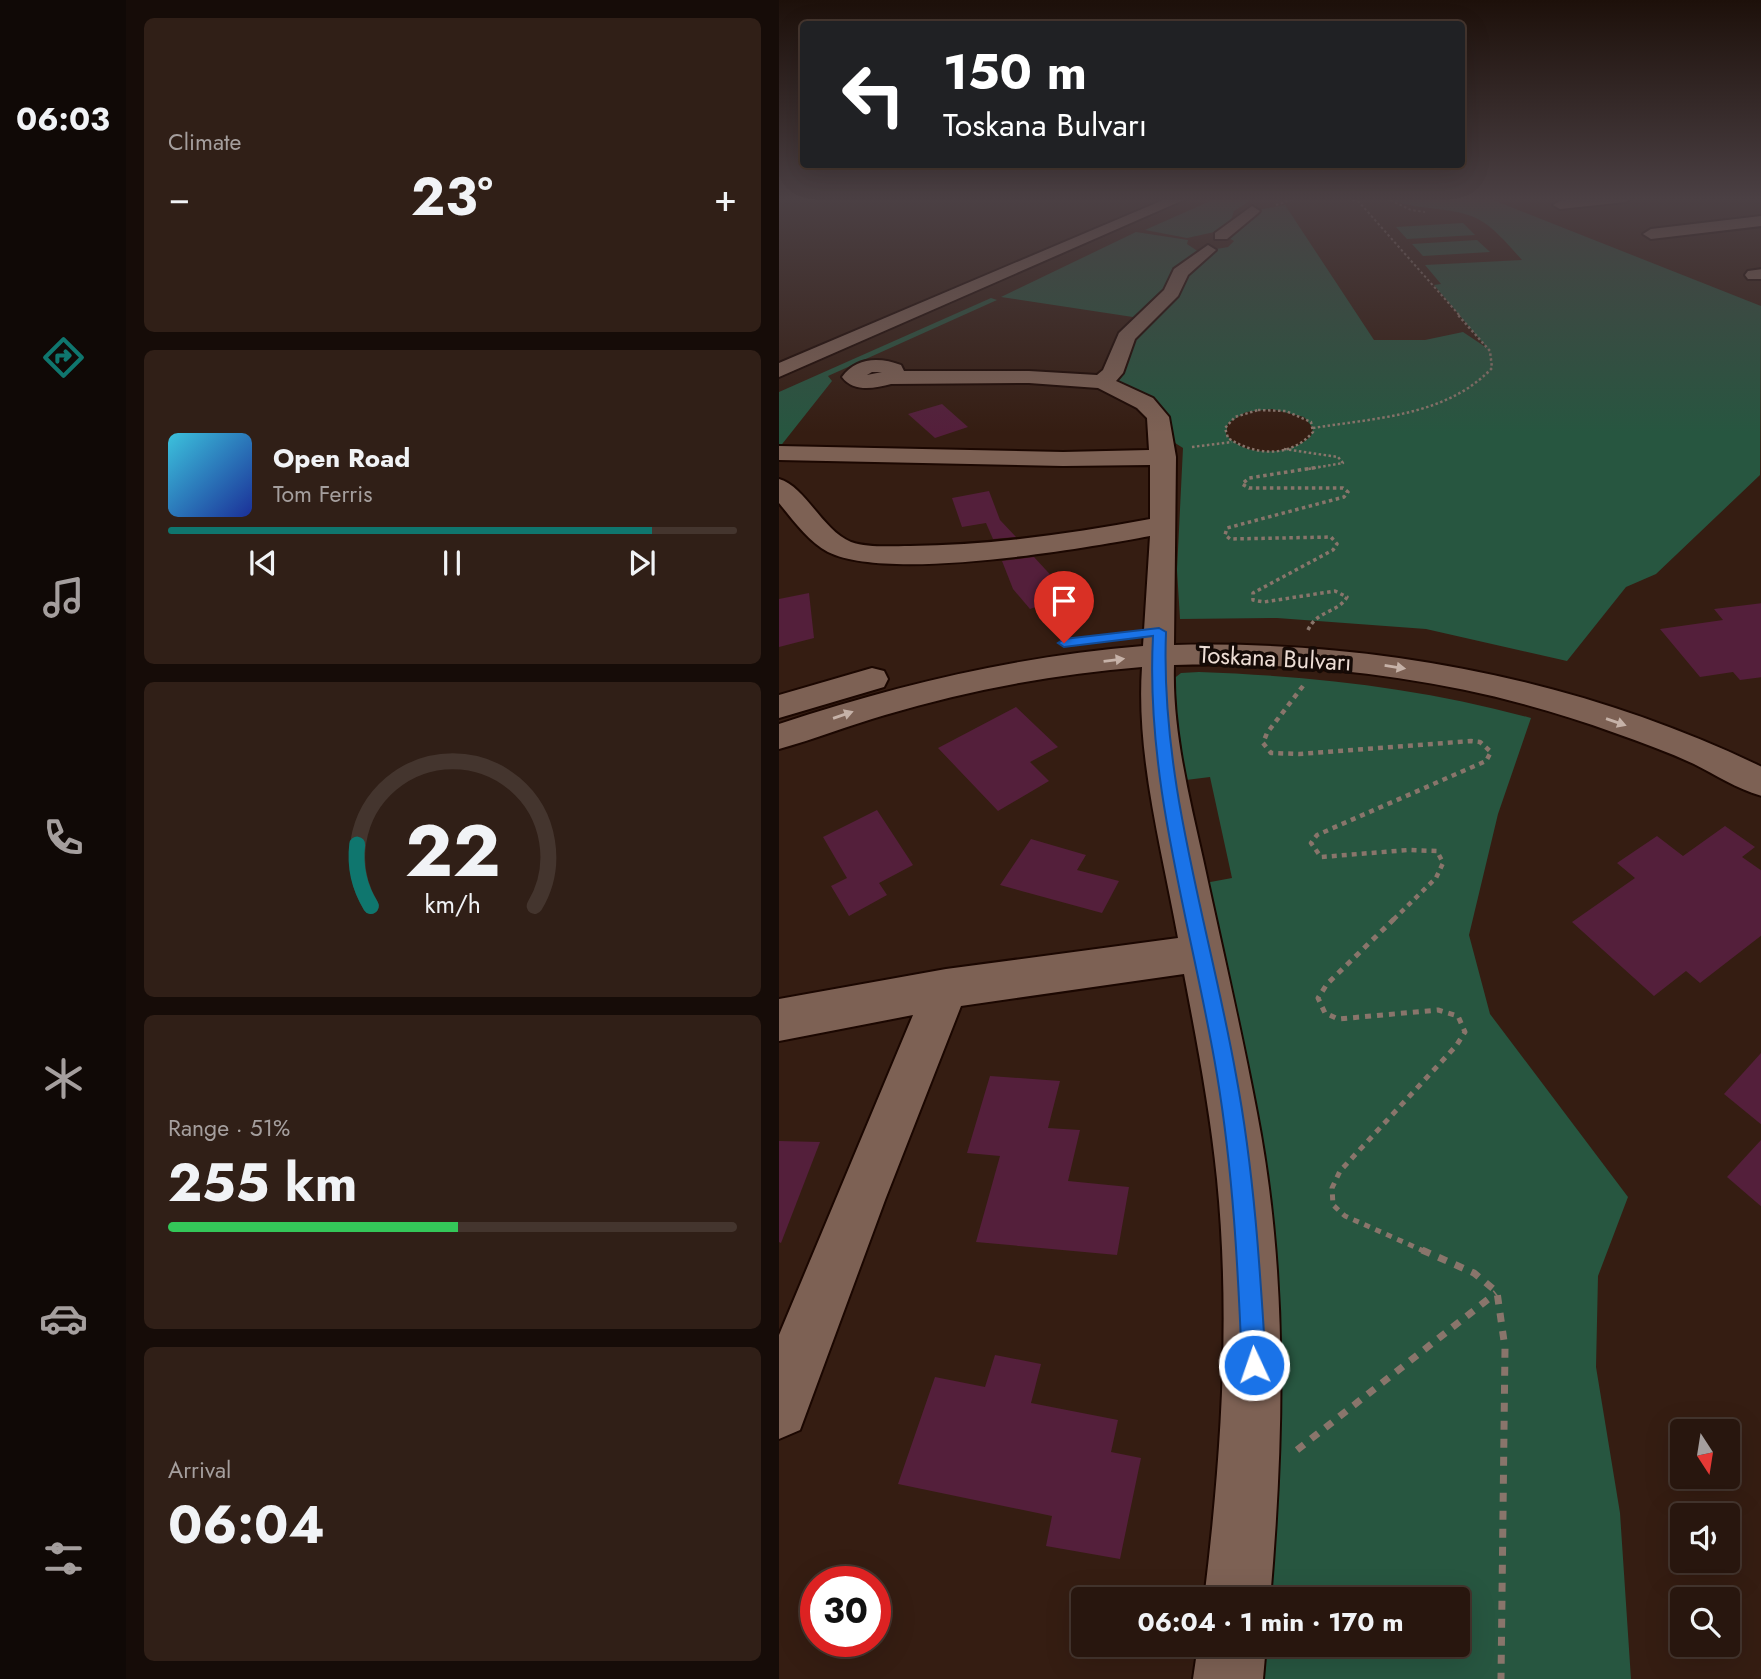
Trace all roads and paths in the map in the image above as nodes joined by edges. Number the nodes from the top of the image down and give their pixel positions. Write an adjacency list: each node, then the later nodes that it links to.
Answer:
1 (999, 276): 4 (street)
2 (1179, 276): 6 (street)
3 (1424, 276): 7 (path)
4 (779, 371)
5 (891, 378): 6 (street)
6 (1102, 382): 11 (street)
7 (1313, 428): 8 (path); 9 (path)
8 (1233, 442): 9 (path); 11 (path)
9 (1284, 449): 15 (path)
10 (779, 453): 11 (street)
11 (1164, 457): 13 (street)
12 (779, 487): 13 (street)
13 (1164, 525): 14 (street)
14 (1159, 643): 15 (street, Toskana Bulvarı); 16 (street, Toskana Bulvarı); 17 (street, Toskana Bulvarı, one-way to 14); 20 (street)
15 (1306, 646): 18 (street, Toskana Bulvarı); 19 (street, Toskana Bulvarı, one-way to 19); 23 (path)
16 (779, 707)
17 (779, 737)
18 (1761, 754)
19 (1761, 783)
20 (1202, 953): 21 (street); 25 (street)
21 (946, 989): 22 (street); 24 (street)
22 (779, 1020)
23 (1497, 1292): 25 (path); 29 (path)
24 (779, 1409)
25 (1248, 1488): 26 (street)
26 (1238, 1587)
27 (1231, 1657): 28 (street)
28 (1228, 1679)
29 (1501, 1679)

